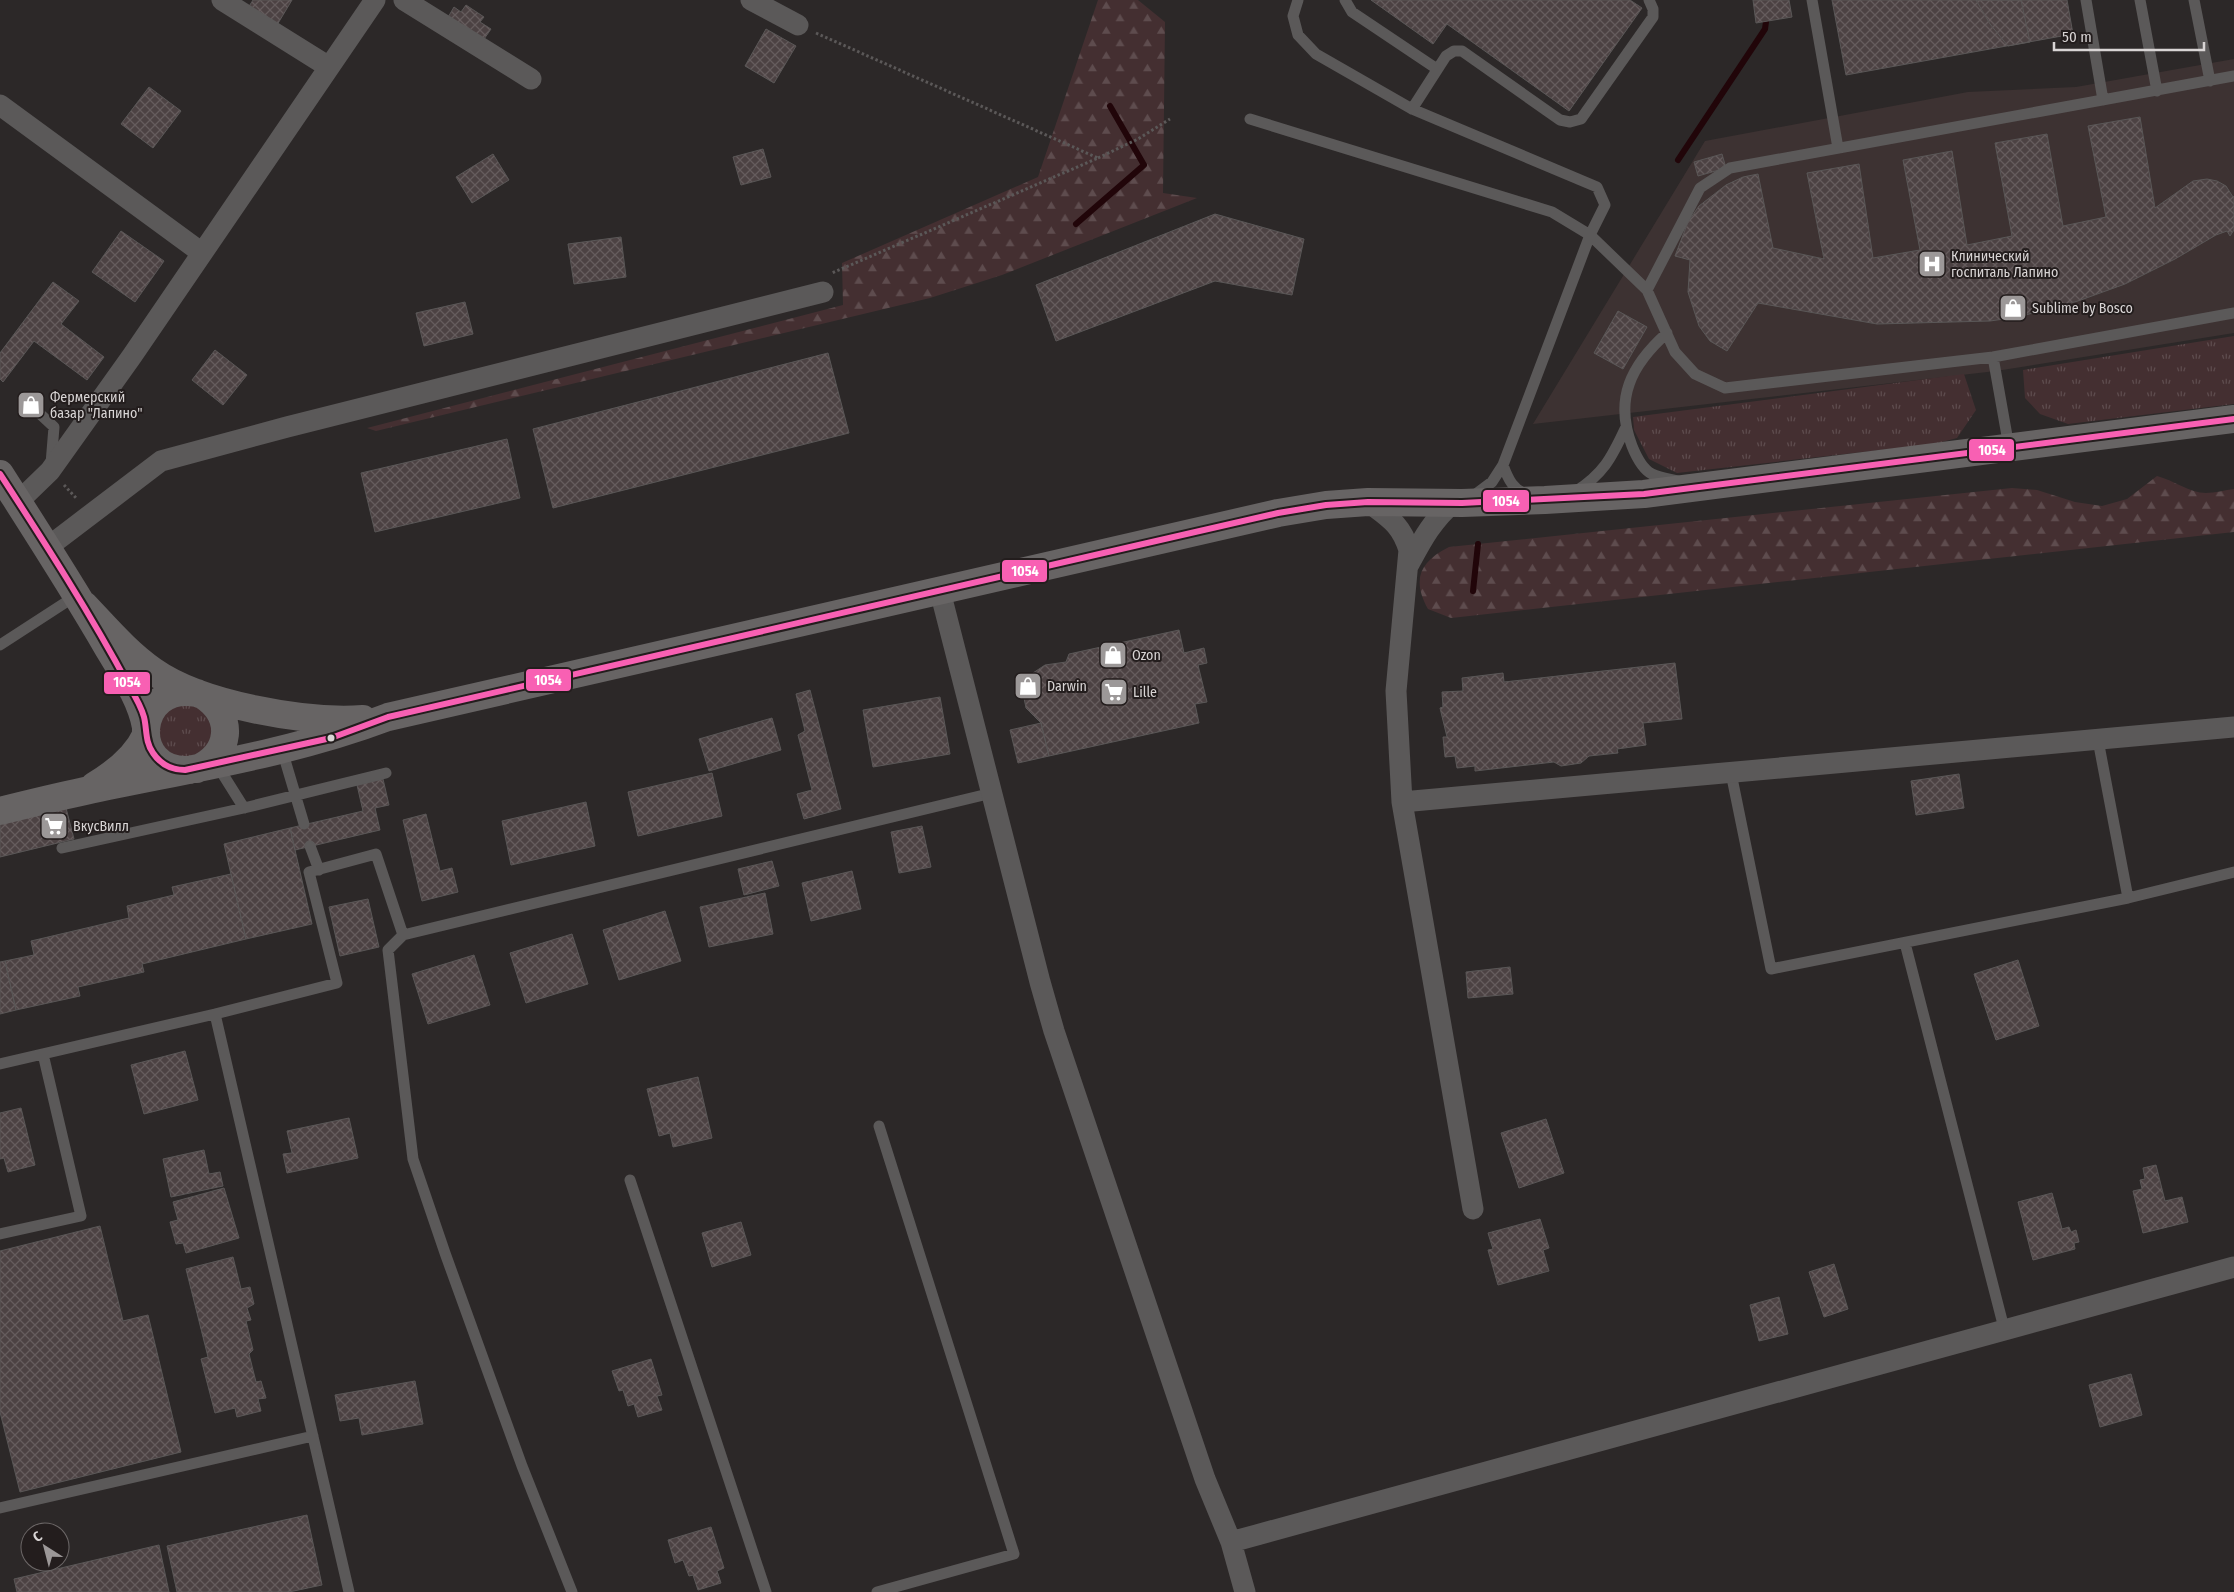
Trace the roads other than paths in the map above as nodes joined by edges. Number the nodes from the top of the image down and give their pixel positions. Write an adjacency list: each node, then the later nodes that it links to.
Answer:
1 (222, 0): 13 (street)
2 (374, 0): 13 (street)
3 (404, 0): 16 (street)
4 (751, 0): 12 (street)
5 (1298, 0): 21 (lane)
6 (1344, 0): 14 (lane)
7 (1649, 0): 14 (lane)
8 (1812, 0): 23 (lane)
9 (2086, 0): 19 (lane)
10 (2140, 0): 18 (lane)
11 (2194, 0): 17 (lane)
12 (798, 25)
13 (329, 67): 25 (street)
14 (1437, 69): 21 (lane)
15 (2234, 76): 17 (lane)
16 (531, 79)
17 (2210, 81): 18 (lane)
18 (2157, 91): 19 (lane)
19 (2103, 100): 23 (lane)
20 (0, 105): 25 (street)
21 (1412, 109): 24 (lane)
22 (1250, 119): 24 (lane)
23 (1838, 148): 26 (lane)
24 (1590, 235): 26 (lane); 35 (lane)
25 (202, 253): 36 (street)
26 (1647, 290): 29 (lane)
27 (824, 292): 43 (street)
28 (2234, 313): 30 (lane)
29 (1667, 334): 30 (lane); 33 (lane)
30 (1993, 357): 34 (lane)
31 (39, 412): 36 (lane)
32 (2234, 419): 34 (main road)
33 (1625, 428): 38 (lane); 39 (lane)
34 (2009, 447): 38 (main road)
35 (1503, 465): 39 (lane); 42 (lane)
36 (50, 471): 40 (street)
37 (0, 474): 40 (main road)
38 (1697, 486): 39 (main road)
39 (1555, 499): 42 (main road)
40 (18, 502): 43 (main road)
41 (1368, 502): 42 (main road); 44 (street); 45 (main road)
42 (1458, 502): 44 (street)
43 (48, 547): 46 (main road)
44 (1408, 567): 60 (street)
45 (940, 591): 49 (main road); 58 (street)
46 (76, 593): 47 (lane); 48 (main road); 51 (main road)
47 (0, 645)
48 (200, 694): 49 (main road); 51 (main road); 54 (main road)
49 (388, 717): 53 (main road)
50 (2234, 726): 52 (street)
51 (146, 731): 54 (main road); 57 (main road)
52 (2098, 740): 56 (street); 68 (lane)
53 (282, 750): 54 (main road); 59 (lane)
54 (201, 768): 57 (main road); 61 (lane)
55 (386, 773): 59 (lane)
56 (1731, 773): 60 (street); 70 (lane)
57 (84, 791): 62 (main road)
58 (992, 793): 69 (lane); 82 (street)
59 (296, 795): 61 (lane); 63 (lane)
60 (1402, 802): 76 (street)
61 (244, 808): 65 (lane)
62 (0, 811)
63 (304, 824)
64 (310, 846): 66 (lane)
65 (62, 848)
66 (319, 870): 69 (lane); 71 (lane)
67 (2234, 872): 68 (lane)
68 (2128, 898): 70 (lane)
69 (403, 935): 84 (lane)
70 (1905, 943): 79 (lane)
71 (215, 1014): 72 (lane); 80 (lane)
72 (43, 1054): 73 (lane); 77 (lane)
73 (0, 1064)
74 (879, 1126): 86 (lane)
75 (630, 1180): 85 (lane)
76 (1473, 1210)
77 (0, 1234)
78 (2234, 1267): 79 (street)
79 (2004, 1332): 82 (street)
80 (313, 1436): 81 (lane); 83 (lane)
81 (0, 1508)
82 (1231, 1542): 87 (street)
83 (349, 1592)
84 (572, 1592)
85 (766, 1592)
86 (877, 1592)
87 (1245, 1592)

